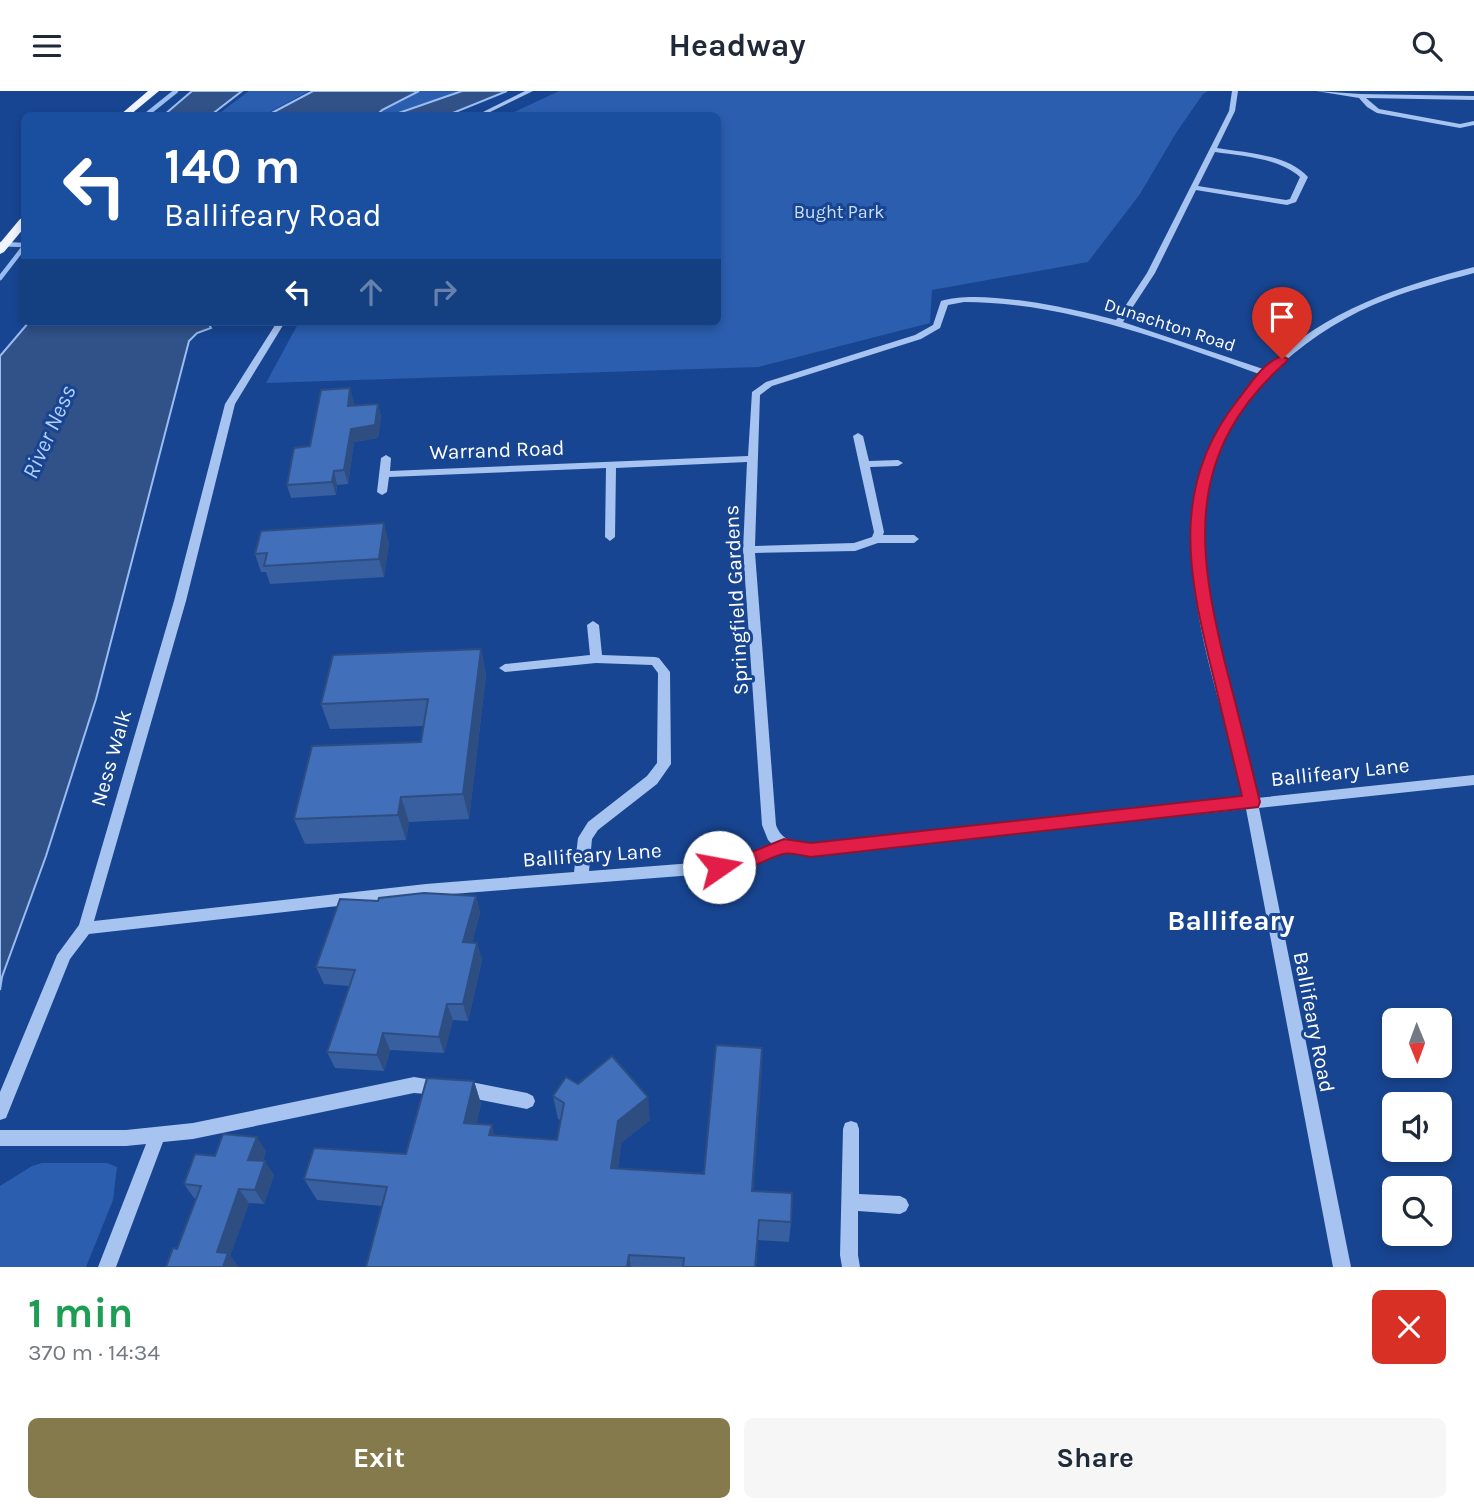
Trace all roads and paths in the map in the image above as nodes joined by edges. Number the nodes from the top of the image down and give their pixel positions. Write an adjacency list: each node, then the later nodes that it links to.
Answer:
1 (154, 91): 7 (main road)
2 (530, 91): 8 (street)
3 (1235, 91): 10 (street)
4 (1319, 91): 5 (street)
5 (1361, 96): 6 (street); 9 (street)
6 (1473, 99)
7 (129, 112)
8 (486, 112)
9 (1474, 123)
10 (1213, 149): 11 (street); 11 (street)
11 (1193, 187): 15 (street)
12 (21, 225): 13 (main road)
13 (3, 247)
14 (1474, 270): 18 (street, Ballifeary Road)
15 (1119, 322): 17 (street, Dunachton Road); 18 (street, Dunachton Road)
16 (279, 326): 38 (street, Ness Walk)
17 (918, 337): 21 (street, Springfield Gardens)
18 (1266, 373): 35 (street, Ballifeary Road)
19 (858, 436): 23 (street)
20 (386, 458): 25 (street)
21 (751, 459): 24 (street, Warrand Road); 30 (street, Springfield Gardens)
22 (898, 463): 23 (street)
23 (864, 464): 28 (street)
24 (611, 465): 25 (street, Warrand Road); 27 (street)
25 (383, 474): 26 (street)
26 (382, 492)
27 (610, 537)
28 (877, 539): 29 (street); 30 (street)
29 (914, 540)
30 (749, 550): 36 (street, Springfield Gardens)
31 (593, 625): 32 (street)
32 (596, 659): 33 (street); 37 (street)
33 (505, 668)
34 (1474, 780): 35 (street, Ballifeary Lane)
35 (1252, 802): 36 (street, Ballifeary Lane); 48 (street, Ballifeary Road)
36 (784, 846): 37 (street, Ballifeary Lane)
37 (581, 877): 38 (street, Ballifeary Lane)
38 (85, 928): 40 (street, Ness Walk)
39 (527, 1101): 42 (street)
40 (0, 1112)
41 (851, 1129): 44 (street)
42 (157, 1136): 43 (street); 46 (street)
43 (0, 1139)
44 (850, 1202): 45 (street); 47 (street)
45 (900, 1205)
46 (107, 1267)
47 (851, 1267)
48 (1342, 1267)

